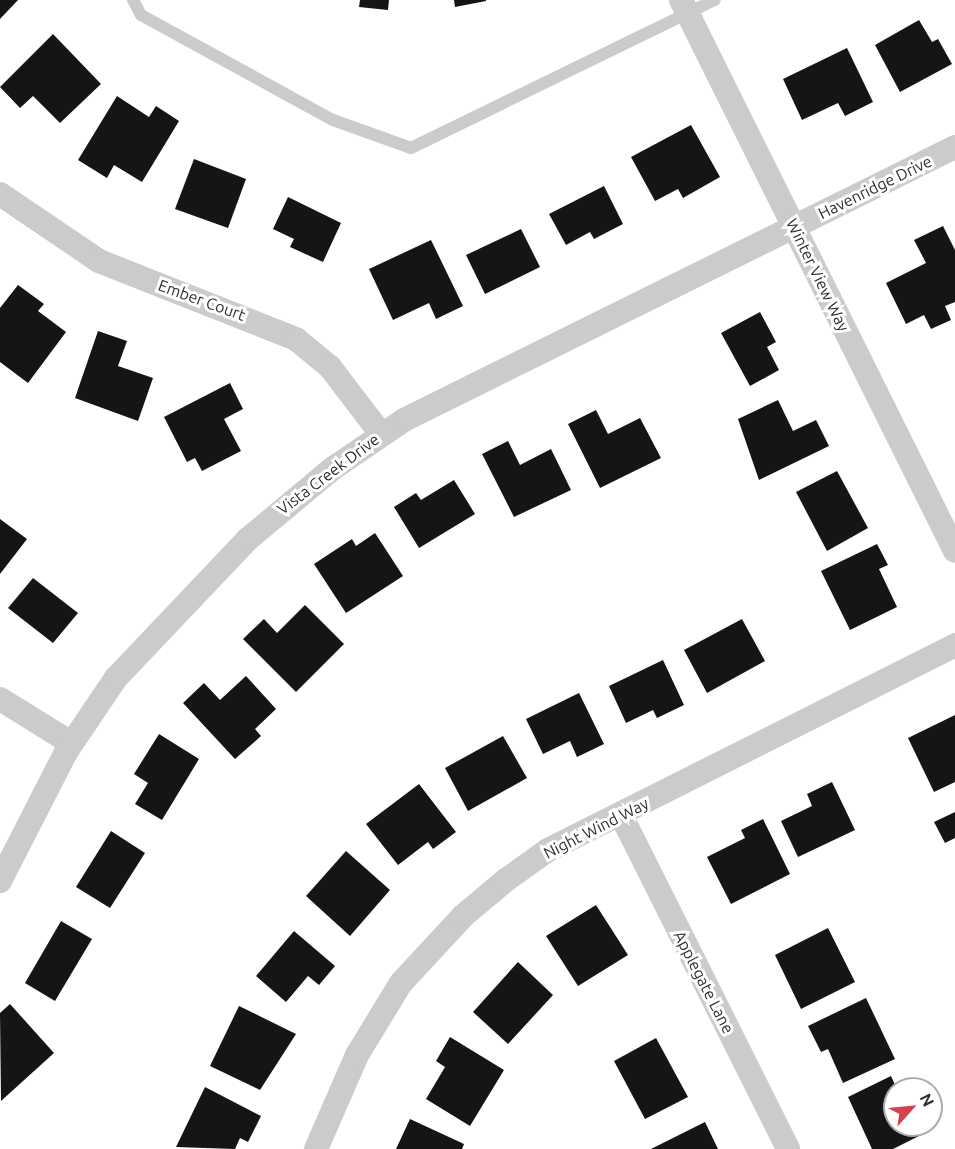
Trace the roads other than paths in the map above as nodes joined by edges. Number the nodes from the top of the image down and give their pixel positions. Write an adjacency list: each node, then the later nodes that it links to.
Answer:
1 (133, 0): 3 (lane)
2 (715, 0): 3 (lane)
3 (684, 7): 6 (street, Winter View Way)
4 (955, 147): 6 (street, Havenridge Drive)
5 (0, 194): 7 (street, Ember Court)
6 (794, 227): 7 (street, Vista Creek Drive); 8 (street, Winter View Way)
7 (381, 434): 11 (street, Vista Creek Drive)
8 (955, 551)
9 (955, 645): 12 (street, Night Wind Way)
10 (0, 699): 11 (street)
11 (71, 743): 13 (street, Vista Creek Drive)
12 (621, 814): 14 (street, Night Wind Way); 15 (street, Applegate Lane)
13 (0, 880)
14 (316, 1149)
15 (788, 1149)

